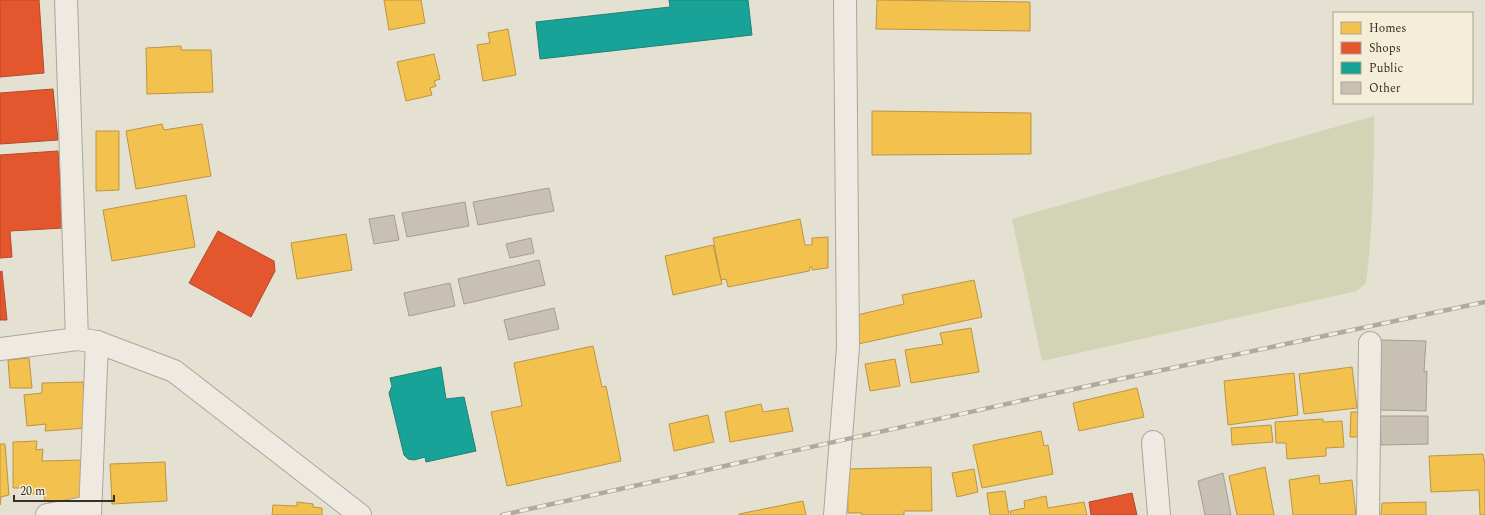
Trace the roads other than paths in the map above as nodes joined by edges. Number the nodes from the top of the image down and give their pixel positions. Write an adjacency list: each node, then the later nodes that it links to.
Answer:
1 (66, 0): 3 (street)
2 (845, 0): 10 (street)
3 (87, 340): 5 (street); 7 (street); 9 (street)
4 (1370, 343): 12 (street)
5 (0, 349)
6 (1153, 442): 11 (street)
7 (90, 511): 8 (street)
8 (47, 515)
9 (360, 515)
10 (834, 515)
11 (1159, 515)
12 (1368, 515)

